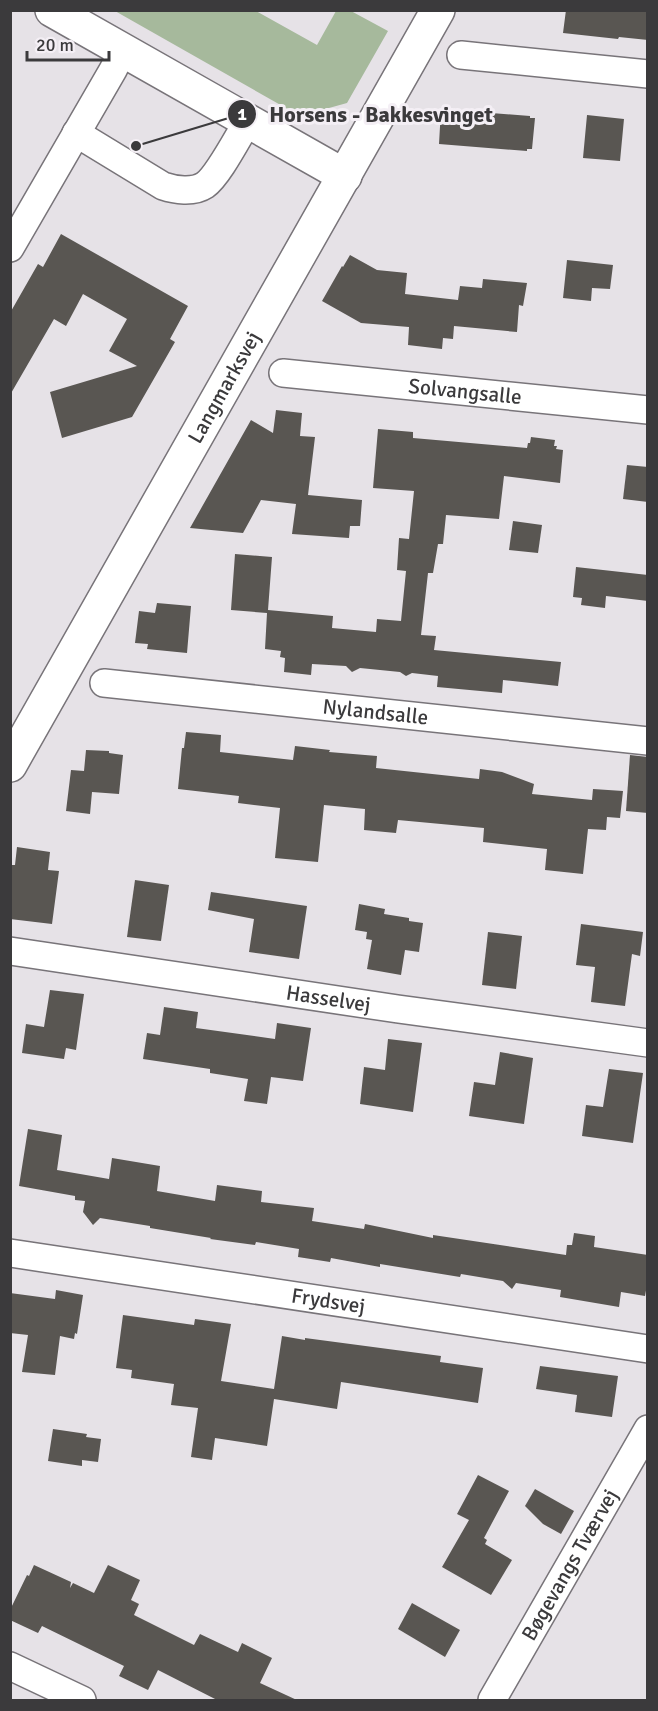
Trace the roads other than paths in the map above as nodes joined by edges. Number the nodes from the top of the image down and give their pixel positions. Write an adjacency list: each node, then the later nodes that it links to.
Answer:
1 (52, 10): 3 (main road)
2 (438, 10): 8 (main road, Langmarksvej)
3 (123, 50): 6 (main road); 7 (street)
4 (460, 55): 5 (street)
5 (648, 74)
6 (248, 121): 7 (street); 8 (main road)
7 (76, 133): 9 (street)
8 (345, 176): 14 (main road, Langmarksvej)
9 (10, 248)
10 (283, 373): 11 (street, Solvangsalle)
11 (648, 410)
12 (104, 683): 13 (street, Nylandsalle)
13 (648, 741)
14 (10, 765)
15 (10, 951): 16 (street, Hasselvej)
16 (648, 1044)
17 (10, 1254): 18 (street, Frydsvej)
18 (648, 1349)
19 (648, 1429): 22 (street, Bøgevangs Tværvej)
20 (10, 1666): 21 (street)
21 (82, 1701)
22 (492, 1701)

